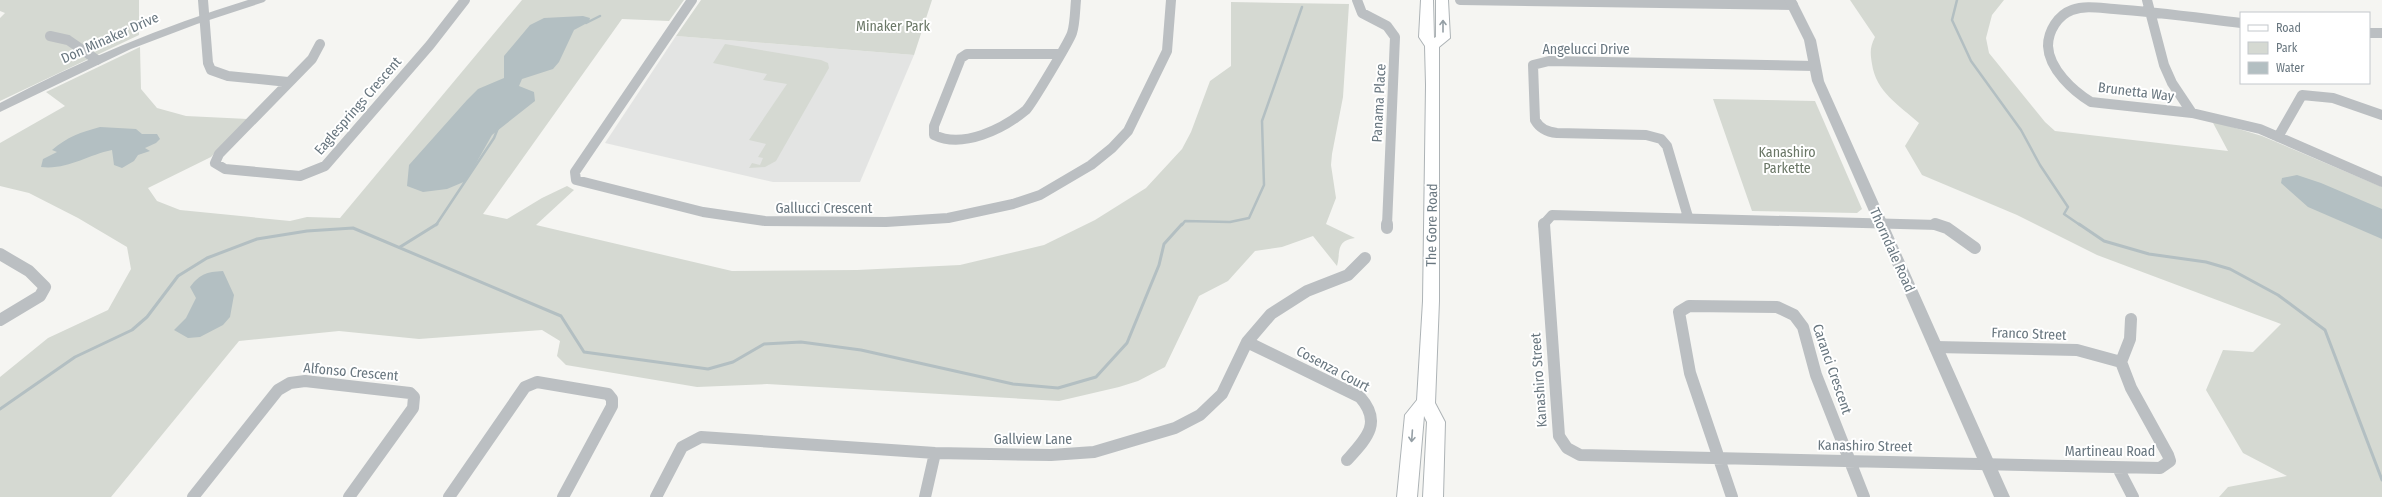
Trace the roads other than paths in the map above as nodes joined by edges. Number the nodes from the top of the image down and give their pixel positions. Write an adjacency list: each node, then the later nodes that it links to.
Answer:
1 (203, 0): 14 (street)
2 (260, 0): 14 (street, Don Minaker Drive)
3 (465, 0): 24 (street, Eaglesprings Crescent)
4 (692, 0): 6 (street, Gallucci Crescent)
5 (1076, 0): 21 (street)
6 (1171, 0)
7 (1357, 0): 32 (street, Panama Place)
8 (1426, 0): 20 (main road, The Gore Road)
9 (1442, 0): 20 (main road, one-way to 9)
10 (1460, 0): 12 (street)
11 (2147, 0): 13 (street)
12 (1792, 2): 23 (street, Thorndale Road)
13 (2149, 12): 15 (street, Brunetta Way); 26 (street); 26 (street, Brunetta Way)
14 (205, 16): 22 (street, Don Minaker Drive); 24 (street)
15 (2240, 23)
16 (2370, 33): 17 (street)
17 (2382, 33)
18 (50, 36): 22 (street)
19 (320, 44): 24 (street, Eaglesprings Crescent)
20 (1432, 46): 41 (main road, The Gore Road)
21 (1059, 54): 21 (street)
22 (97, 60): 25 (street, Don Minaker Drive)
23 (1814, 66): 30 (street, Angelucci Drive); 31 (street, Thorndale Road)
24 (288, 82)
25 (0, 108)
26 (2192, 113): 28 (street, Brunetta Way)
27 (2382, 115): 28 (street)
28 (2278, 137): 29 (street, Brunetta Way)
29 (2382, 182)
30 (1688, 217): 31 (street, Kanashiro Street); 43 (street, Kanashiro Street)
31 (1880, 221): 33 (street, Kanashiro Street); 39 (street, Thorndale Road)
32 (1387, 228)
33 (1975, 248)
34 (0, 254): 37 (street)
35 (1365, 258): 38 (street, Gallview Lane)
36 (2131, 319): 40 (street)
37 (0, 320)
38 (1247, 342): 42 (street, Gallview Lane); 44 (street, Cosenza Court)
39 (1935, 347): 40 (street, Franco Street); 46 (street, Thorndale Road)
40 (2121, 362): 47 (street, Martineau Road)
41 (1426, 403): 54 (main road, one-way to 54); 55 (main road)
42 (935, 452): 52 (street, Gallview Lane); 53 (street)
43 (1719, 459): 45 (street, Kanashiro Street); 45 (street, Caranci Crescent); 56 (street)
44 (1347, 460)
45 (1851, 462): 46 (street, Kanashiro Street); 57 (street)
46 (1988, 465): 47 (street, Martineau Road); 58 (street, Thorndale Road)
47 (2118, 468): 59 (street)
48 (193, 497): 49 (street, Alfonso Crescent)
49 (349, 497)
50 (449, 497): 51 (street)
51 (563, 497)
52 (656, 497)
53 (925, 497)
54 (1407, 497)
55 (1433, 497)
56 (1732, 497)
57 (1864, 497)
58 (2002, 497)
59 (2133, 497)

